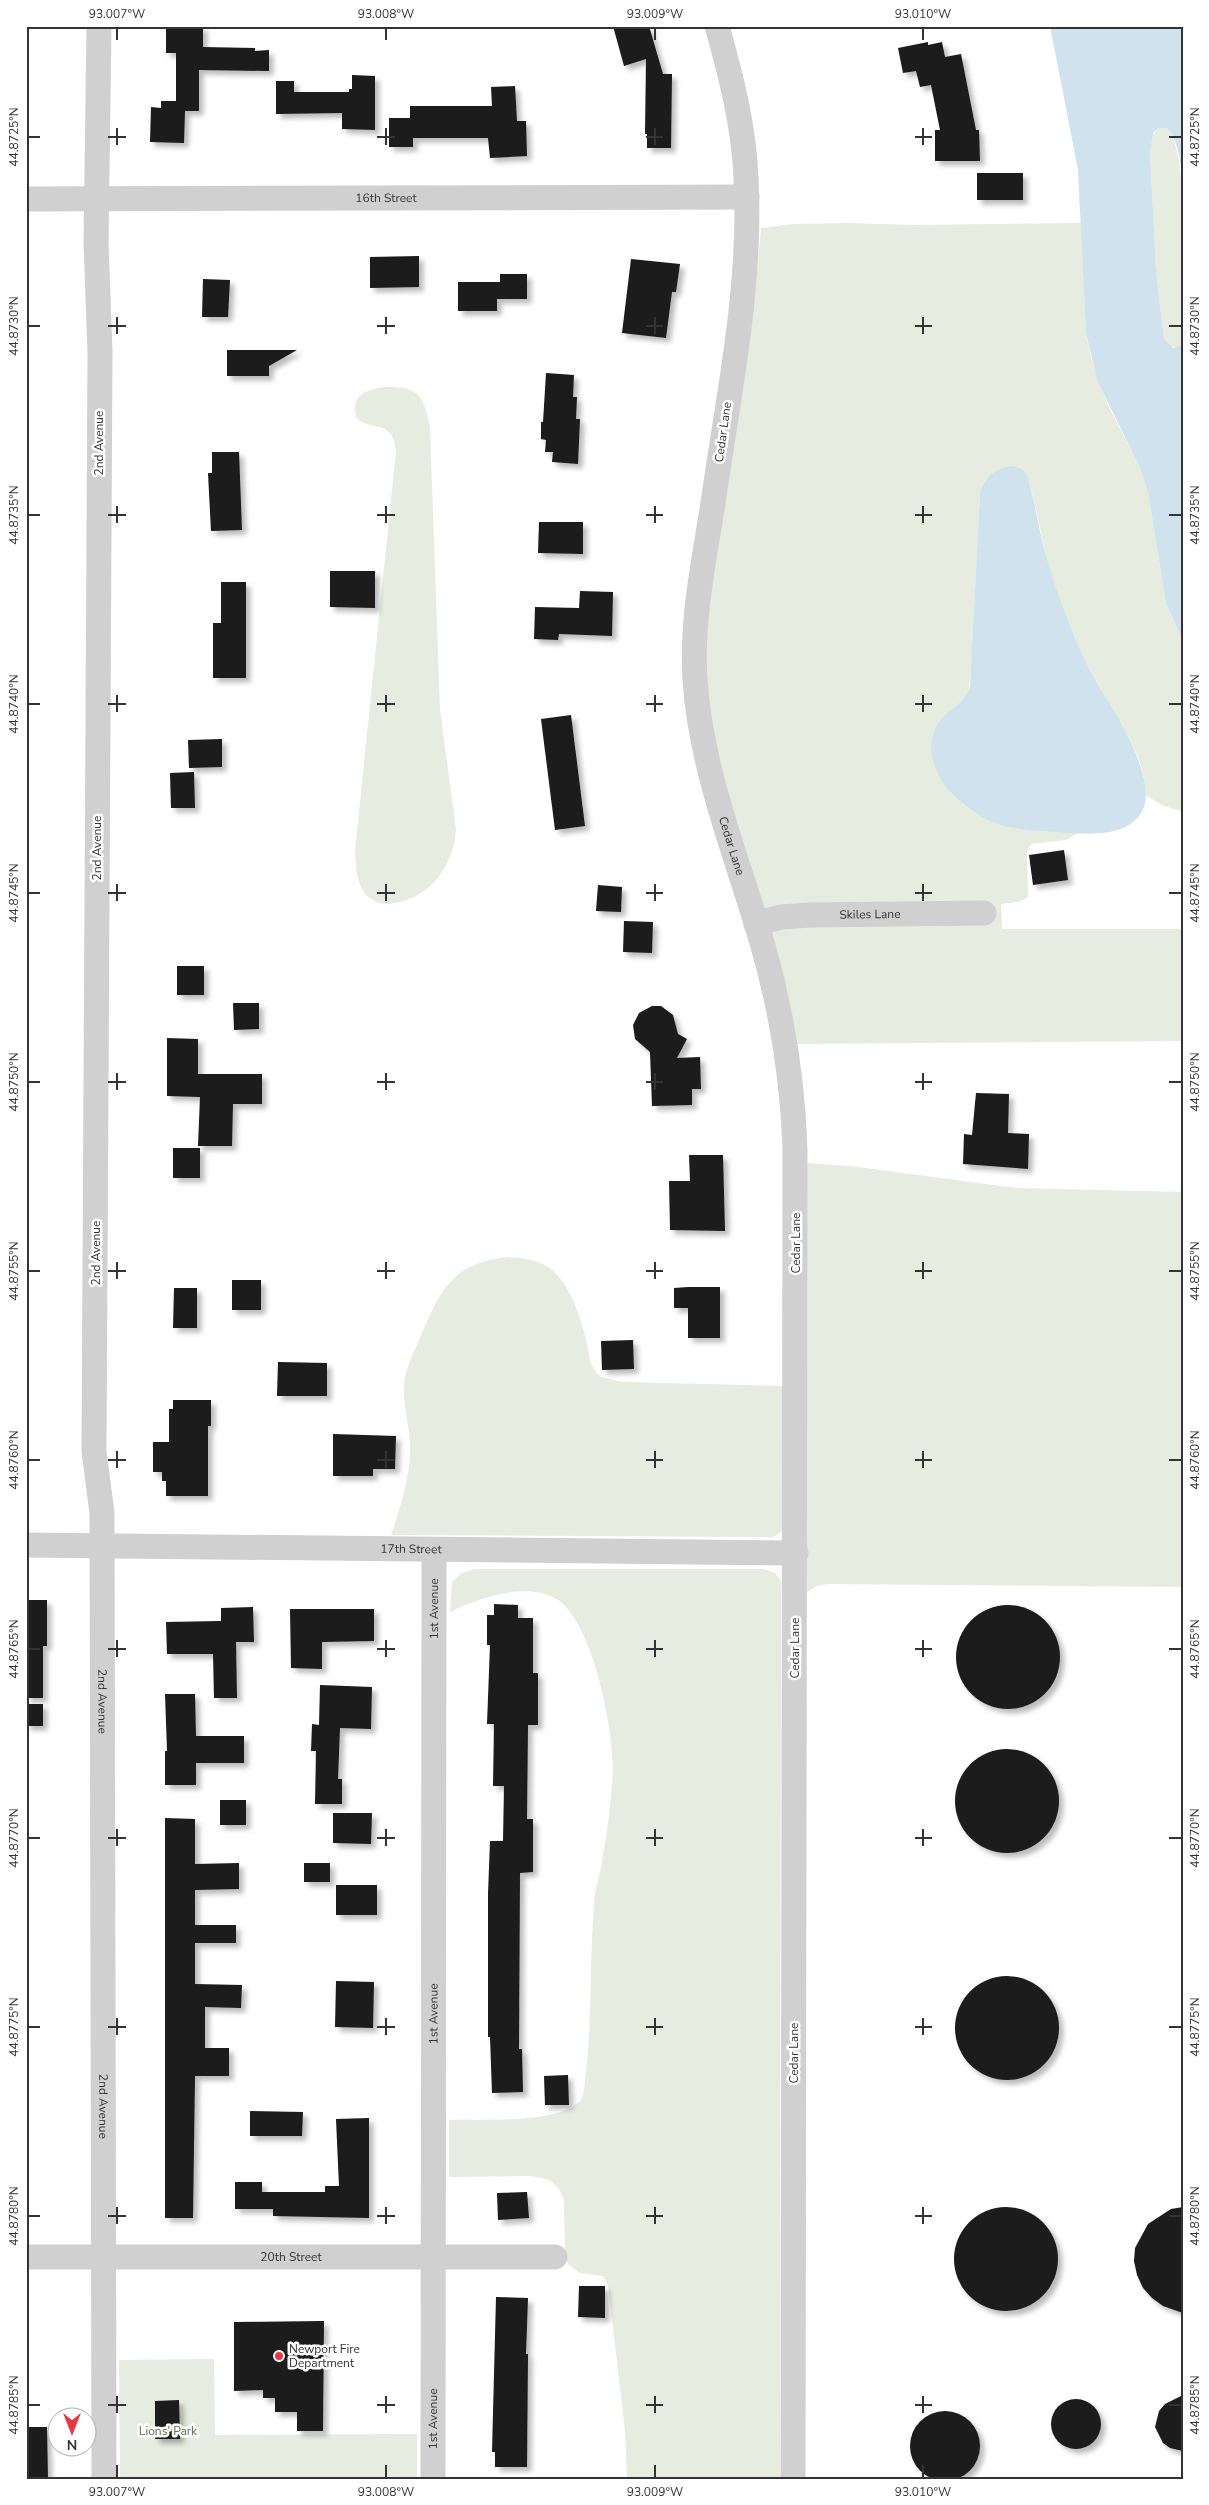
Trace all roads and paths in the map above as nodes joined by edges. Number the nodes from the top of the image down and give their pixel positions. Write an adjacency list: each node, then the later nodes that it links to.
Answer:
1 (99, 26): 5 (street, 2nd Avenue)
2 (717, 26): 3 (street, Cedar Lane)
3 (747, 197): 5 (street, 16th Street); 7 (street, Cedar Lane)
4 (26, 199): 5 (street, 16th Street)
5 (96, 199): 9 (street, 2nd Avenue)
6 (984, 913): 7 (street, Skiles Lane)
7 (756, 924): 11 (street, Cedar Lane)
8 (26, 1545): 9 (street, 17th Street)
9 (102, 1546): 10 (street, 17th Street); 13 (street, 2nd Avenue)
10 (434, 1550): 11 (street, 17th Street); 15 (street, 1st Avenue)
11 (796, 1553): 18 (street, Cedar Lane)
12 (26, 2257): 13 (street, 20th Street)
13 (103, 2257): 15 (street, 20th Street); 16 (street, 2nd Avenue)
14 (555, 2257): 15 (street, 20th Street)
15 (433, 2258): 17 (street, 1st Avenue)
16 (104, 2479)
17 (433, 2479)
18 (793, 2479)

